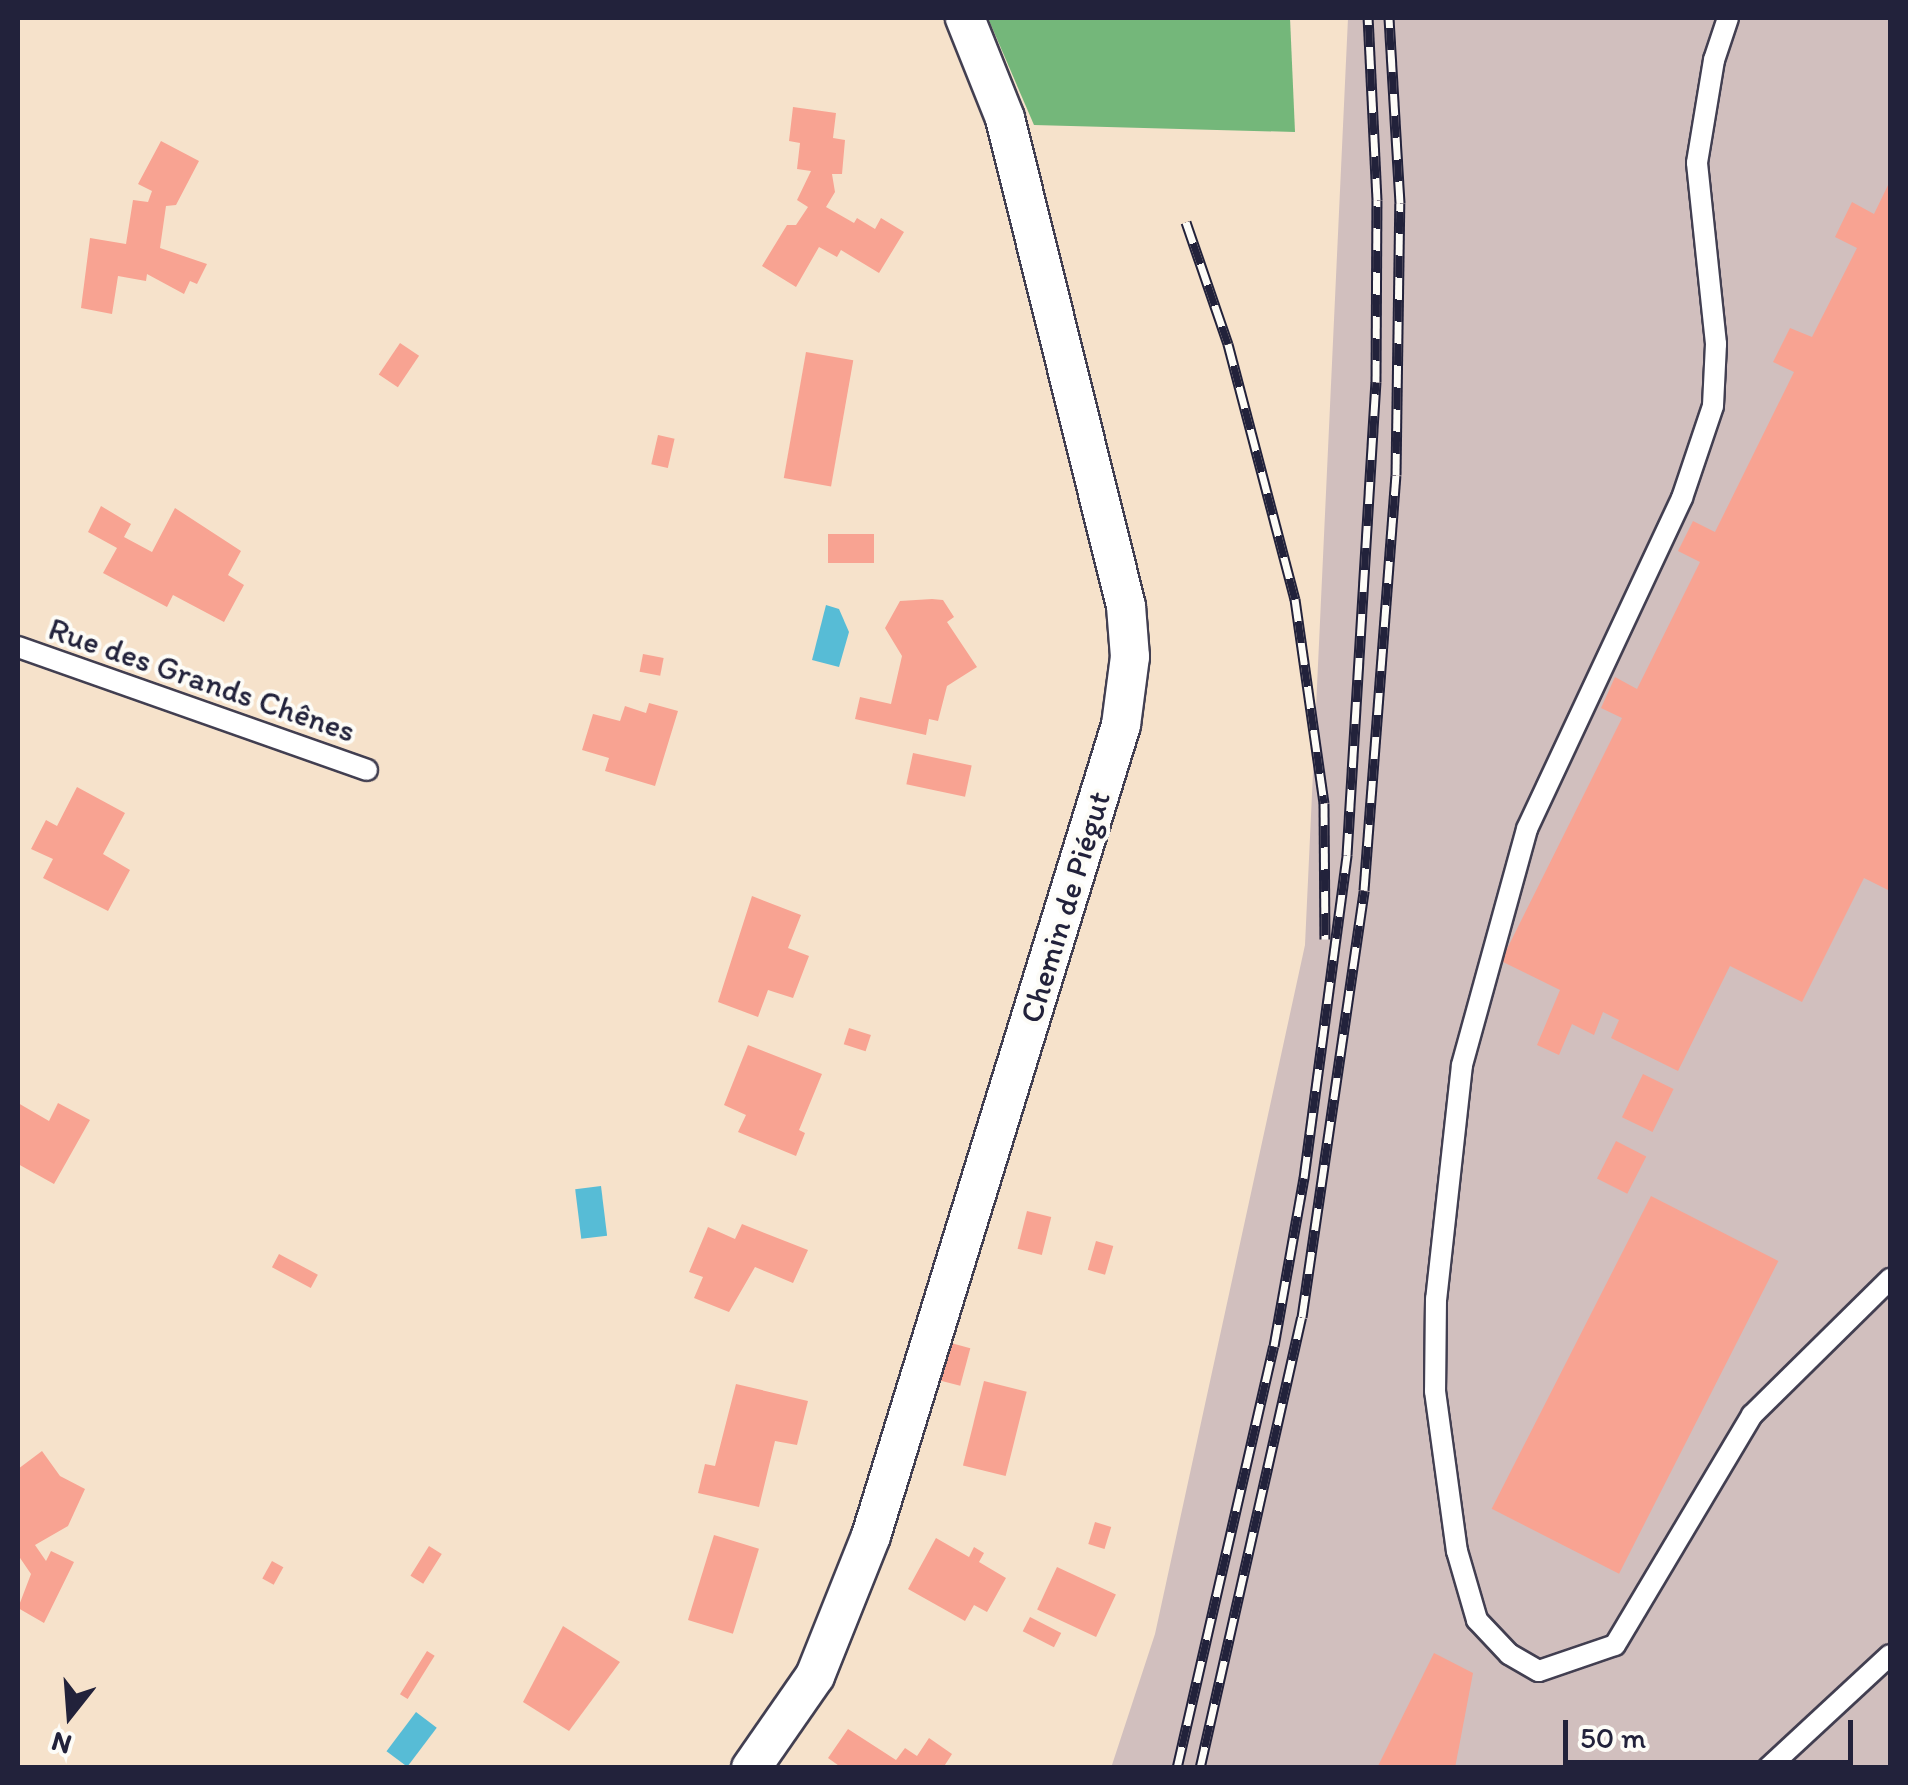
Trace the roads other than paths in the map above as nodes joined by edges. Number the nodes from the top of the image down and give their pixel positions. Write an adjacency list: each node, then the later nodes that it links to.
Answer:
1 (965, 18): 7 (street, Chemin de Piégut)
2 (1728, 18): 5 (lane)
3 (18, 647): 4 (lane, Rue des Grands Chênes)
4 (367, 770)
5 (1890, 1279)
6 (1890, 1655): 8 (lane)
7 (750, 1768)
8 (1768, 1768)

